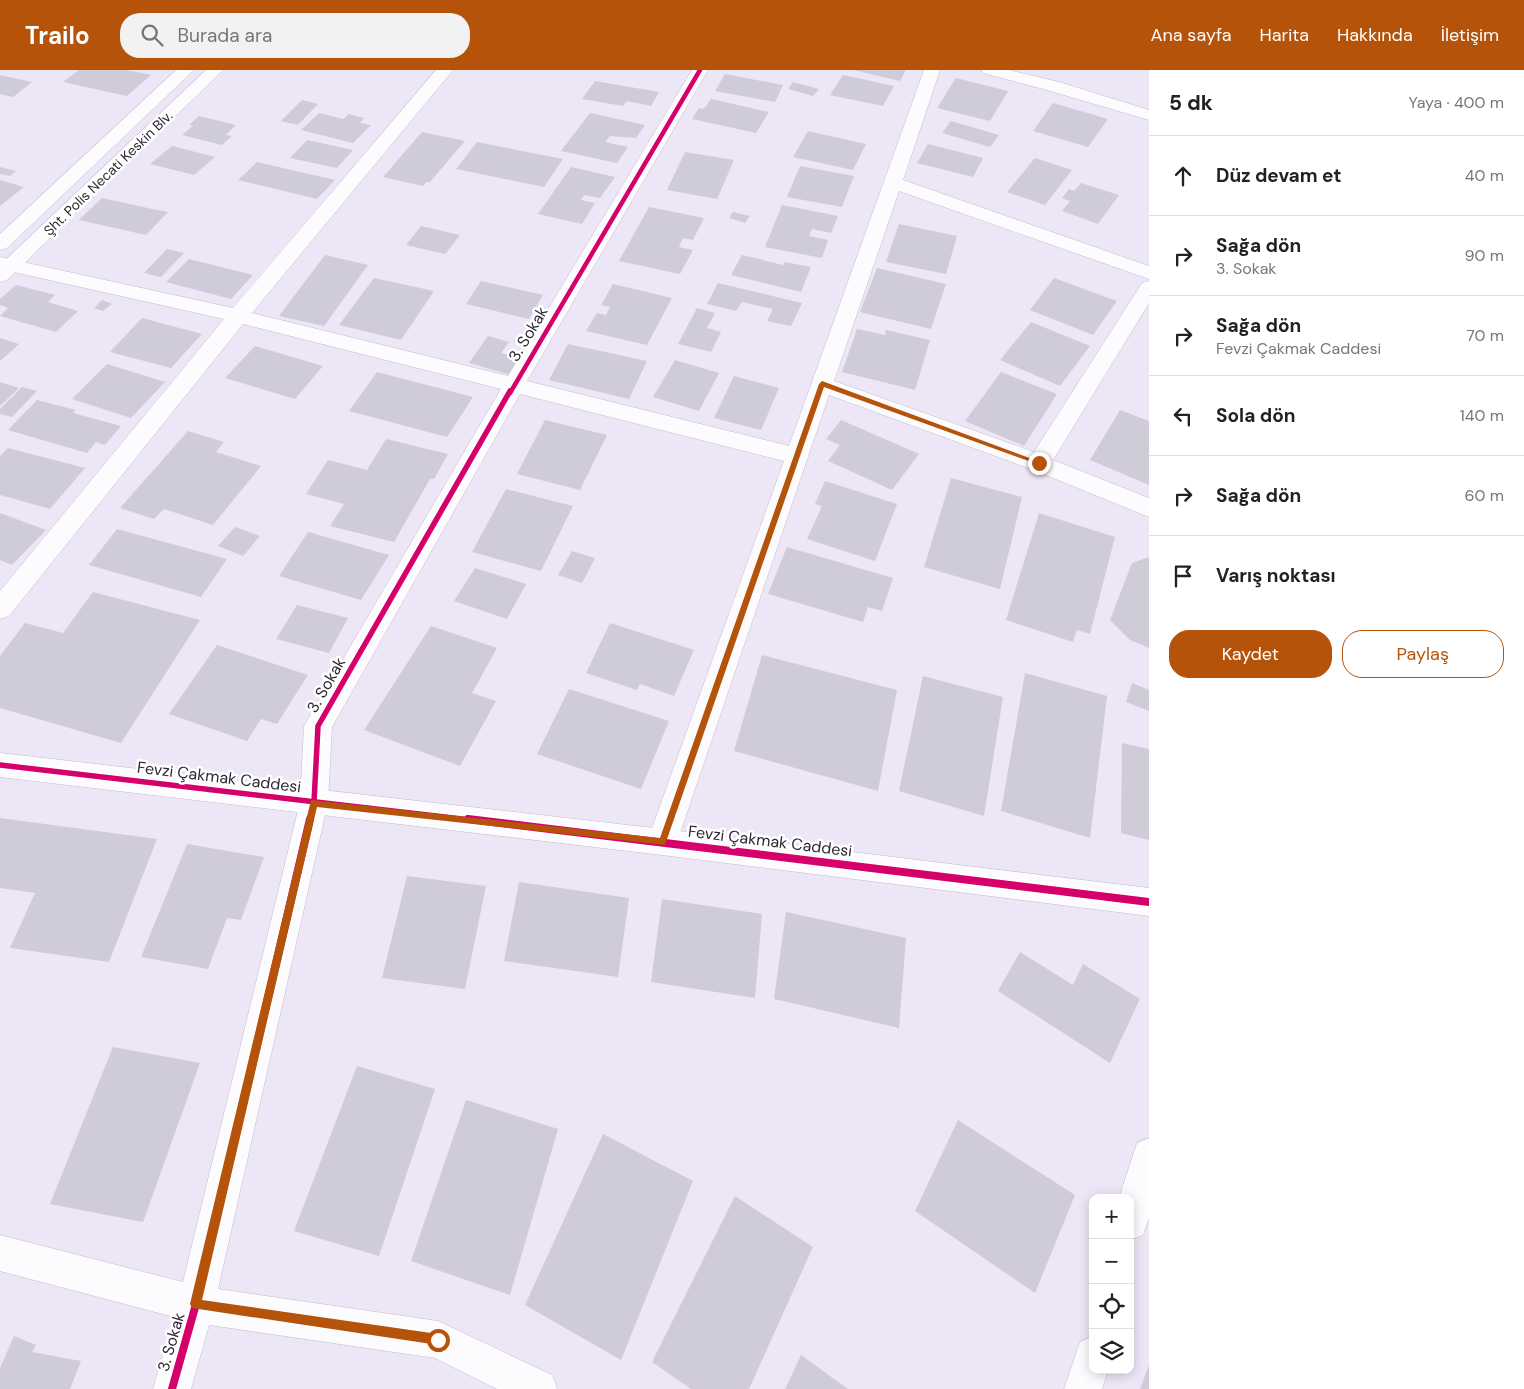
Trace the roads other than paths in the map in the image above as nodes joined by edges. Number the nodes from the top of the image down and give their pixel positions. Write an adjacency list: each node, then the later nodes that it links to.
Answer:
1 (186, 70): 11 (street, Şht. Polis Necati Keskin Blv.)
2 (216, 70): 12 (street, Şht. Polis Necati Keskin Blv.)
3 (445, 70): 15 (street)
4 (700, 70): 17 (street, 3. Sokak)
5 (932, 70): 10 (street)
6 (989, 70): 8 (street)
7 (1066, 70): 8 (street)
8 (1053, 86): 9 (street)
9 (1149, 115)
10 (892, 182): 13 (street); 16 (street)
11 (0, 244)
12 (4, 268): 15 (street)
13 (1149, 273)
14 (1149, 288): 19 (street)
15 (238, 316): 17 (street); 21 (street)
16 (822, 384): 18 (street); 19 (street)
17 (514, 386): 18 (street); 23 (street, 3. Sokak)
18 (797, 456): 24 (street)
19 (1039, 463): 20 (street)
20 (1149, 508)
21 (0, 609)
22 (0, 765): 23 (street, Fevzi Çakmak Caddesi)
23 (314, 802): 24 (street, Fevzi Çakmak Caddesi); 29 (street, 3. Sokak)
24 (662, 842): 25 (street, Fevzi Çakmak Caddesi)
25 (1149, 902)
26 (1149, 1155): 27 (street)
27 (1134, 1208)
28 (0, 1253): 29 (street)
29 (196, 1304): 31 (street, 3. Sokak); 32 (street)
30 (1089, 1369): 33 (street)
31 (172, 1389)
32 (538, 1389)
33 (1083, 1389)

